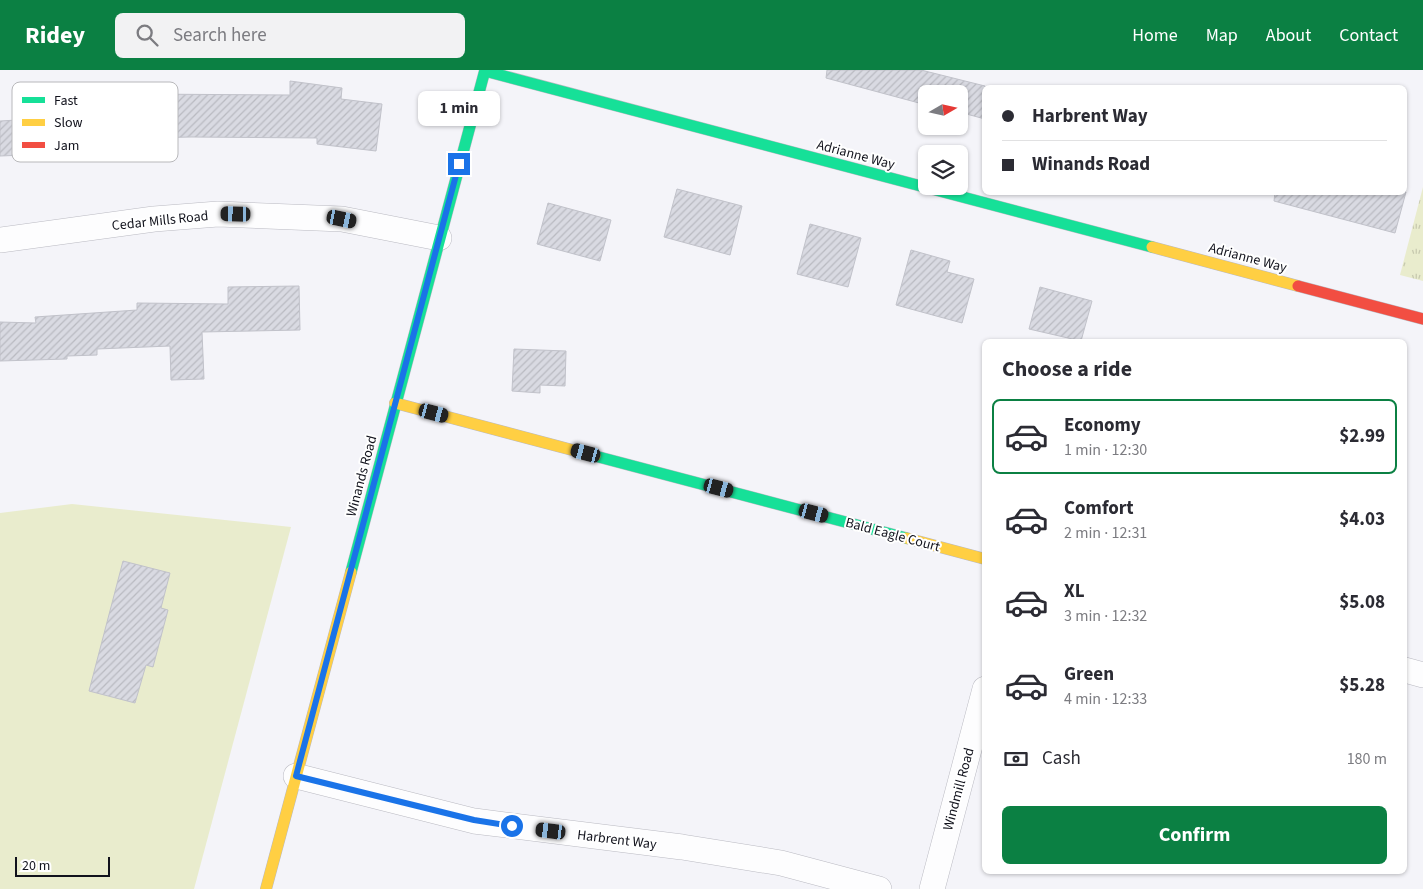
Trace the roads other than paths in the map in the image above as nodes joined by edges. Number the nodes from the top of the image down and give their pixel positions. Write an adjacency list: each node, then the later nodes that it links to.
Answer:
1 (485, 70): 2 (street, Winands Road); 4 (street, Adrianne Way)
2 (439, 238): 3 (street, Cedar Mills Road); 5 (street, Winands Road)
3 (0, 240)
4 (1423, 320)
5 (396, 403): 6 (street, Bald Eagle Court); 10 (street, Winands Road)
6 (982, 558)
7 (1407, 670): 8 (street)
8 (1423, 674)
9 (982, 700): 13 (street, Windmill Road)
10 (296, 776): 11 (street, Winands Road); 12 (street, Harbrent Way)
11 (266, 889)
12 (880, 889)
13 (932, 889)

